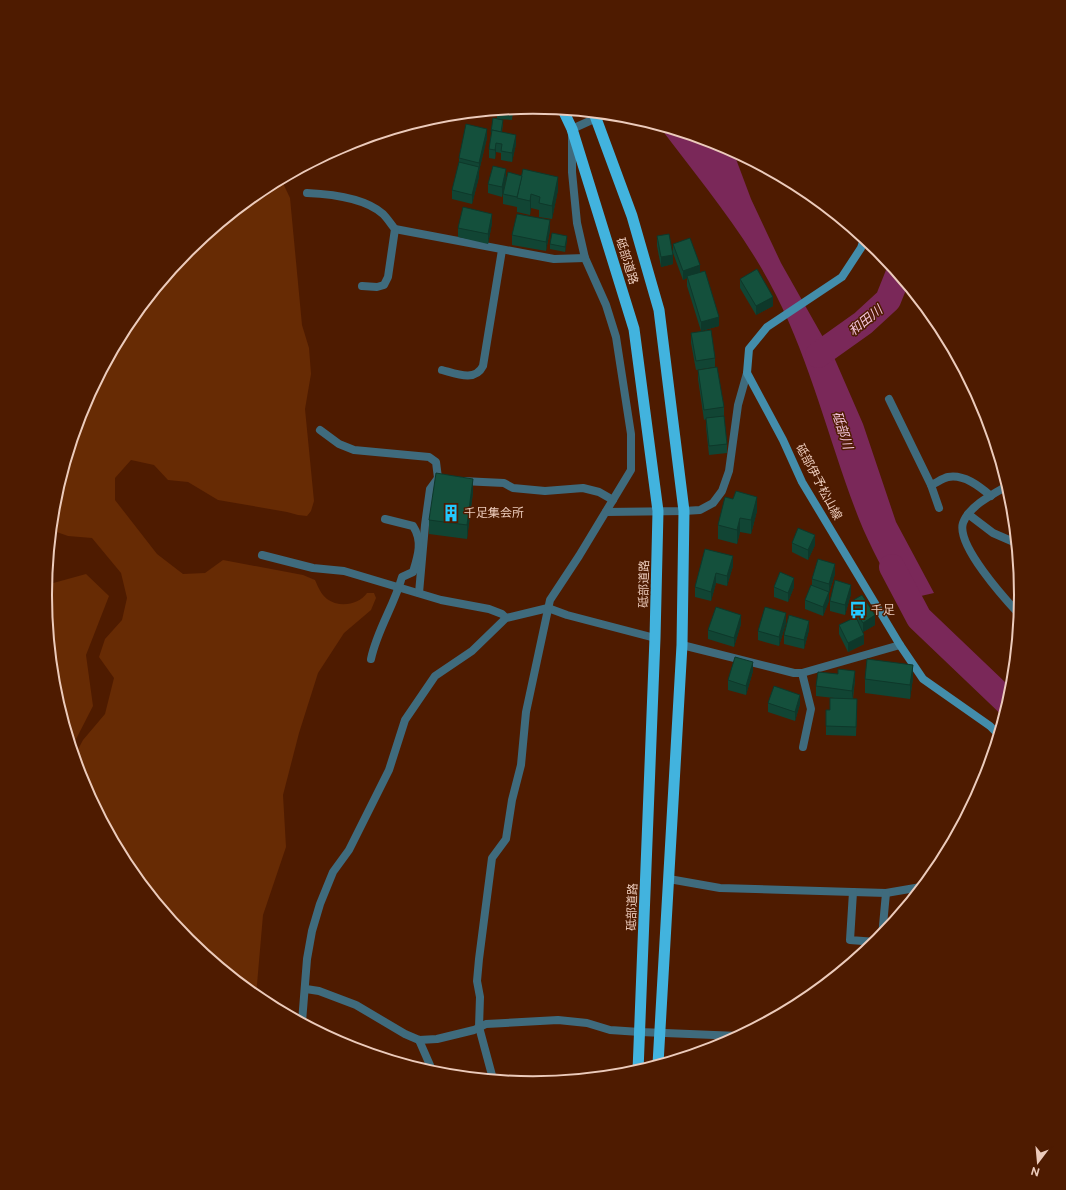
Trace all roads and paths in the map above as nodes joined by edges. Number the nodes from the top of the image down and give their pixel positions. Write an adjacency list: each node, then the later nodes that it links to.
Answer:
1 (565, 115): 4 (highway, 砥部道路)
2 (593, 118): 4 (street)
3 (599, 119): 22 (highway, 砥部道路)
4 (572, 129): 9 (street); 21 (highway, 砥部道路)
5 (307, 193): 6 (street)
6 (395, 229): 8 (street); 10 (street)
7 (862, 245): 12 (main road)
8 (502, 250): 9 (street); 11 (street)
9 (585, 258): 19 (street)
10 (362, 286)
11 (442, 370)
12 (747, 373): 22 (street); 35 (main road, 砥部伊予松山線)
13 (889, 399): 16 (street)
14 (320, 430): 15 (street)
15 (438, 478): 19 (street); 29 (street)
16 (931, 485): 18 (street); 20 (street)
17 (1002, 489): 18 (street)
18 (991, 496): 24 (street)
19 (613, 500): 23 (street)
20 (939, 508)
21 (658, 510): 22 (street); 23 (street); 33 (highway, 砥部道路)
22 (684, 511): 34 (highway, 砥部道路)
23 (606, 512): 30 (street)
24 (968, 514): 26 (street); 31 (street)
25 (384, 519): 28 (street)
26 (1011, 541)
27 (262, 555): 28 (street)
28 (399, 587): 29 (street); 36 (street)
29 (419, 593): 32 (street)
30 (548, 608): 32 (street); 33 (street); 48 (street)
31 (1014, 608)
32 (506, 618): 46 (street)
33 (655, 638): 49 (highway, 砥部道路)
34 (682, 645): 37 (street); 40 (highway, 砥部道路)
35 (900, 646): 37 (street); 38 (main road, 砥部伊予松山線)
36 (371, 659)
37 (802, 673): 39 (street)
38 (994, 730)
39 (803, 747)
40 (669, 879): 42 (street); 50 (highway, 砥部道路)
41 (915, 888): 43 (street)
42 (853, 892): 43 (street); 45 (street)
43 (886, 893): 44 (street)
44 (883, 924)
45 (866, 941)
46 (306, 989): 47 (street); 52 (street)
47 (303, 1017)
48 (480, 1027): 49 (street); 52 (street); 56 (street)
49 (640, 1032): 50 (street); 54 (highway, 砥部道路)
50 (660, 1034): 51 (street); 53 (highway, 砥部道路)
51 (725, 1036)
52 (419, 1040): 55 (street)
53 (658, 1060)
54 (638, 1064)
55 (430, 1065)
56 (492, 1074)

